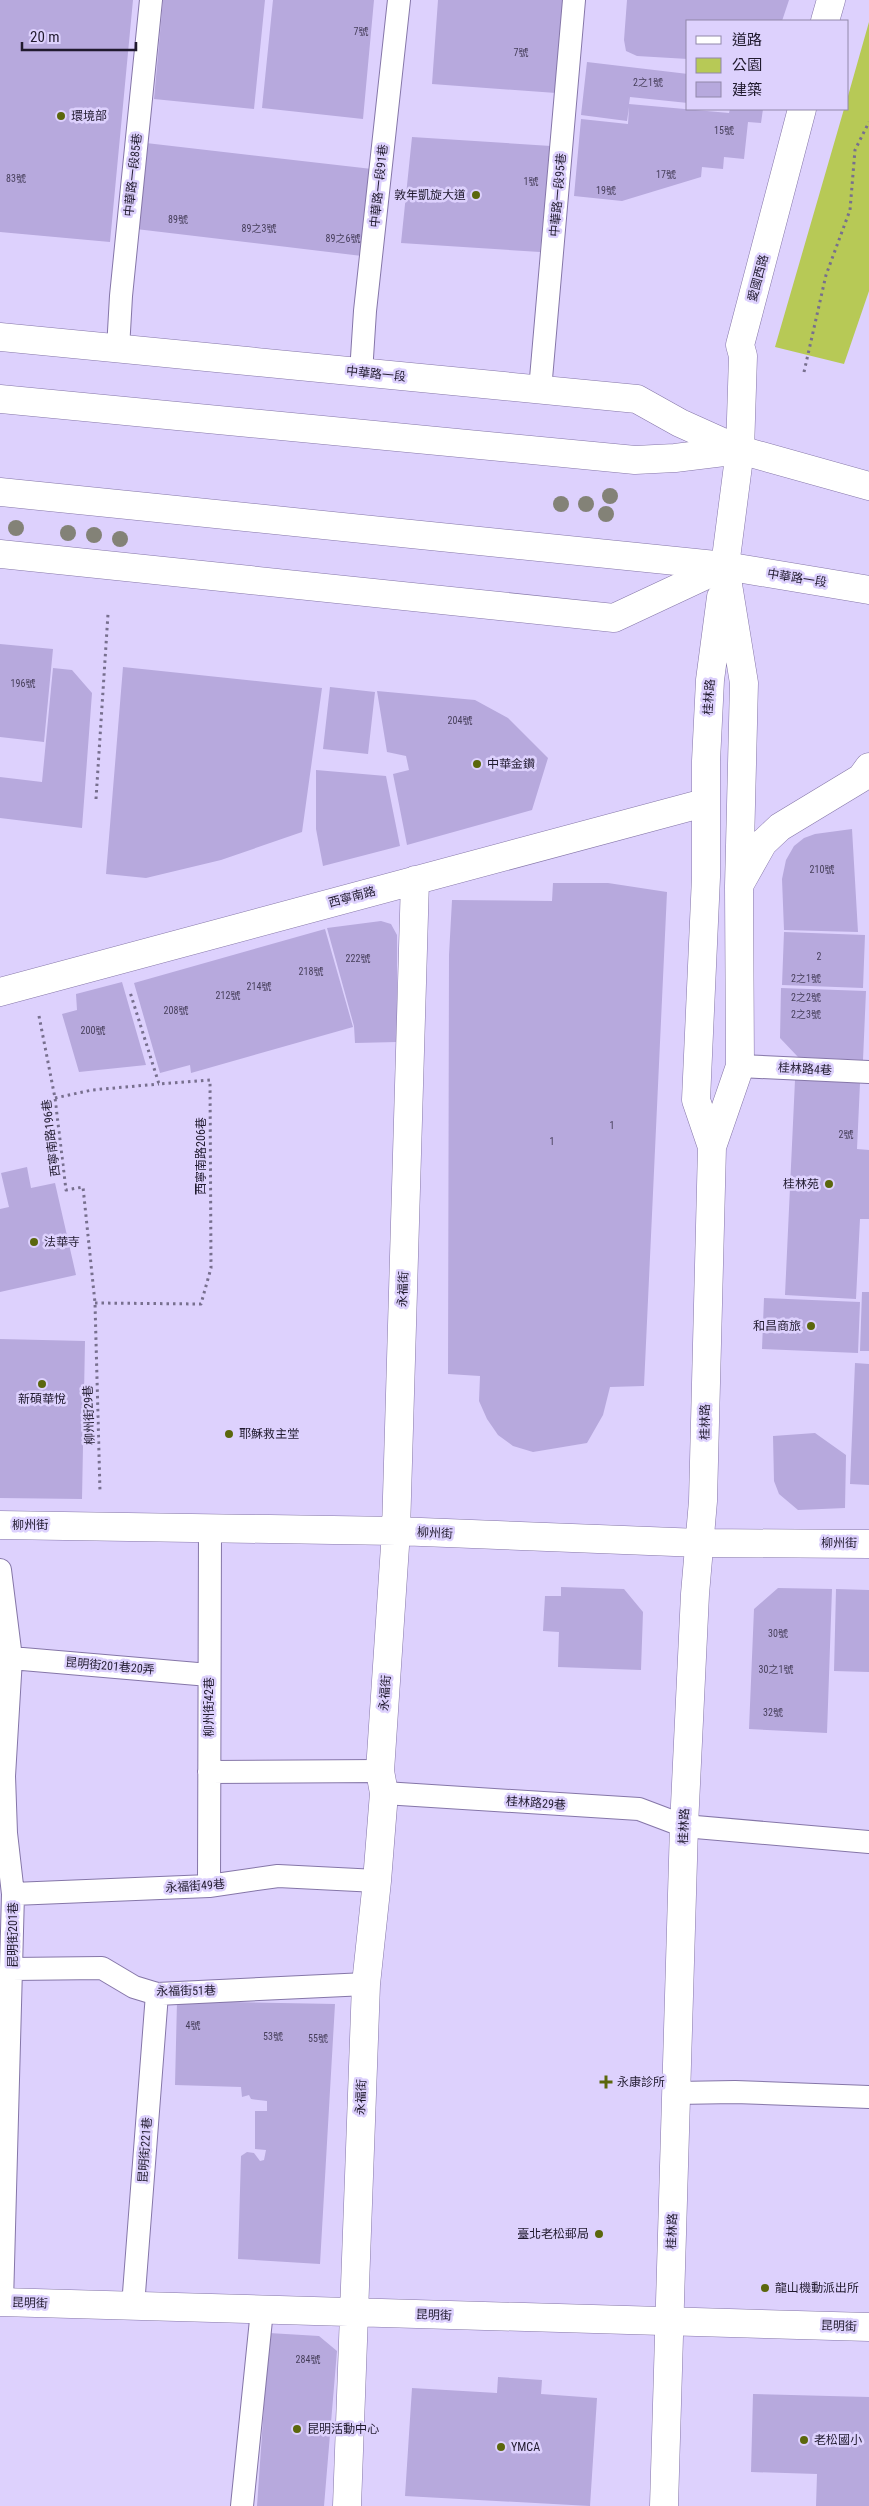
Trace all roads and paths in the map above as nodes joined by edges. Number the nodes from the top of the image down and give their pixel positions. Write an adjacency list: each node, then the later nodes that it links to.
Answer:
1 (151, 0): 9 (lane, 中華路一段85巷)
2 (399, 0): 11 (lane, 中華路一段91巷)
3 (574, 0): 12 (lane, 中華路一段95巷)
4 (831, 0): 5 (street)
5 (825, 20)
6 (802, 110): 14 (street, 愛國西路)
7 (869, 122): 10 (path)
8 (0, 338): 9 (street, 中華路一段)
9 (118, 349): 11 (street, 中華路一段)
10 (804, 372)
11 (360, 373): 12 (street, 中華路一段)
12 (540, 390): 14 (street, 中華路一段)
13 (0, 400): 14 (street, 中華路一段)
14 (740, 450): 15 (street, 中華路一段); 18 (street, 愛國西路)
15 (869, 486)
16 (0, 492): 18 (street, 中華路一段)
17 (0, 554): 18 (street)
18 (725, 566): 19 (street, 中華路一段); 23 (street, 桂林路); 25 (street, 桂林路)
19 (869, 590)
20 (108, 614): 22 (path)
21 (869, 767): 25 (street, 桂林路)
22 (96, 799)
23 (704, 803): 24 (street, 西寧南路); 33 (street, 桂林路)
24 (415, 880): 26 (street, 西寧南路); 38 (street, 永福街)
25 (739, 886): 29 (street, 桂林路)
26 (120, 961): 27 (street, 西寧南路); 31 (path)
27 (32, 984): 28 (street, 西寧南路); 32 (path, 西寧南路196巷)
28 (0, 992)
29 (740, 1066): 30 (lane, 桂林路4巷); 33 (street, 桂林路)
30 (869, 1072)
31 (160, 1084): 32 (path); 34 (path, 西寧南路206巷)
32 (55, 1098): 34 (path, 西寧南路196巷)
33 (712, 1147): 39 (street, 桂林路)
34 (95, 1303): 36 (path, 柳州街29巷)
35 (0, 1525): 36 (street, 柳州街)
36 (101, 1526): 37 (street, 柳州街)
37 (210, 1528): 38 (street, 柳州街); 43 (lane, 柳州街42巷)
38 (396, 1532): 39 (street, 柳州街); 46 (street, 永福街)
39 (700, 1543): 40 (street, 柳州街); 47 (street, 桂林路)
40 (869, 1544)
41 (0, 1570): 42 (lane, 昆明街201巷)
42 (11, 1658): 43 (lane, 昆明街201巷20弄); 45 (lane, 昆明街201巷)
43 (209, 1675): 44 (lane, 柳州街42巷)
44 (209, 1772): 46 (lane, 桂林路29巷); 50 (lane, 柳州街42巷)
45 (2, 1776): 51 (lane, 昆明街201巷)
46 (382, 1782): 47 (lane, 桂林路29巷); 49 (street, 永福街)
47 (684, 1826): 48 (lane, 桂林路29巷); 55 (street, 桂林路)
48 (869, 1842)
49 (377, 1881): 50 (lane, 永福街49巷); 53 (street, 永福街)
50 (210, 1886): 51 (lane, 永福街49巷)
51 (13, 1894): 52 (lane, 昆明街201巷)
52 (12, 1968): 54 (lane, 永福街51巷); 57 (lane, 昆明街201巷)
53 (366, 1984): 54 (lane, 永福街51巷); 60 (street, 永福街)
54 (156, 1994): 58 (lane, 昆明街221巷)
55 (676, 2093): 56 (lane); 61 (street, 桂林路)
56 (869, 2097)
57 (1, 2302): 58 (street, 昆明街)
58 (133, 2306): 59 (street, 昆明街)
59 (262, 2310): 60 (street, 昆明街); 63 (lane)
60 (353, 2312): 61 (street, 昆明街); 64 (street, 永福街)
61 (668, 2322): 62 (street, 昆明街); 65 (street, 桂林路)
62 (869, 2327)
63 (242, 2506)
64 (347, 2506)
65 (664, 2506)

